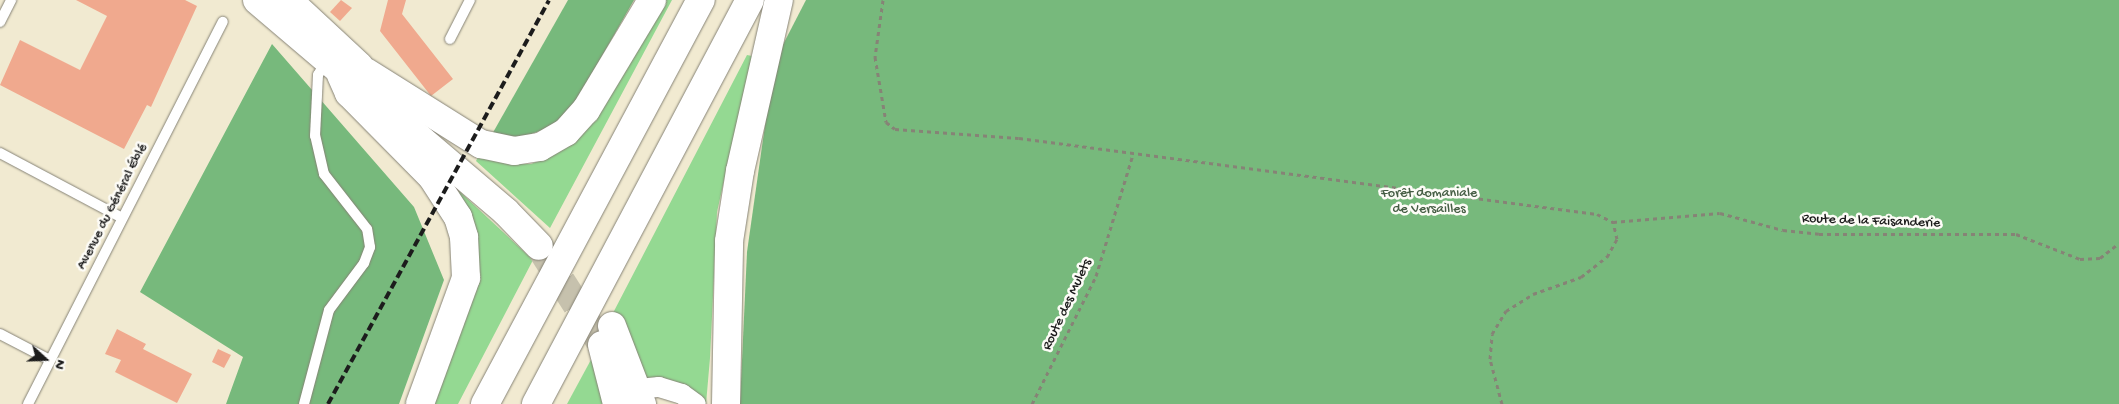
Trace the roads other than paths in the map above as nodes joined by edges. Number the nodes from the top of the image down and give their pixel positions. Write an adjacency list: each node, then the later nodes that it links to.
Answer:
1 (11, 0): 9 (lane)
2 (257, 0): 12 (main road)
3 (288, 0): 12 (main road)
4 (470, 0): 11 (lane)
5 (652, 0): 12 (main road)
6 (701, 0): 24 (main road)
7 (750, 0): 25 (main road)
8 (779, 0): 18 (main road)
9 (0, 22)
10 (223, 22): 14 (lane, Avenue du Général Éblé)
11 (450, 39)
12 (344, 70): 15 (main road); 22 (lane); 23 (main road)
13 (0, 154): 14 (lane)
14 (122, 218): 19 (lane, Avenue du Général Éblé)
15 (542, 238)
16 (0, 334): 19 (lane)
17 (607, 335): 20 (main road)
18 (725, 342): 27 (main road); 28 (main road)
19 (50, 360): 21 (lane, Avenue du Général Éblé)
20 (633, 399): 26 (street)
21 (28, 404)
22 (304, 404)
23 (420, 404)
24 (485, 404)
25 (536, 404)
26 (696, 404)
27 (712, 404)
28 (726, 404)

